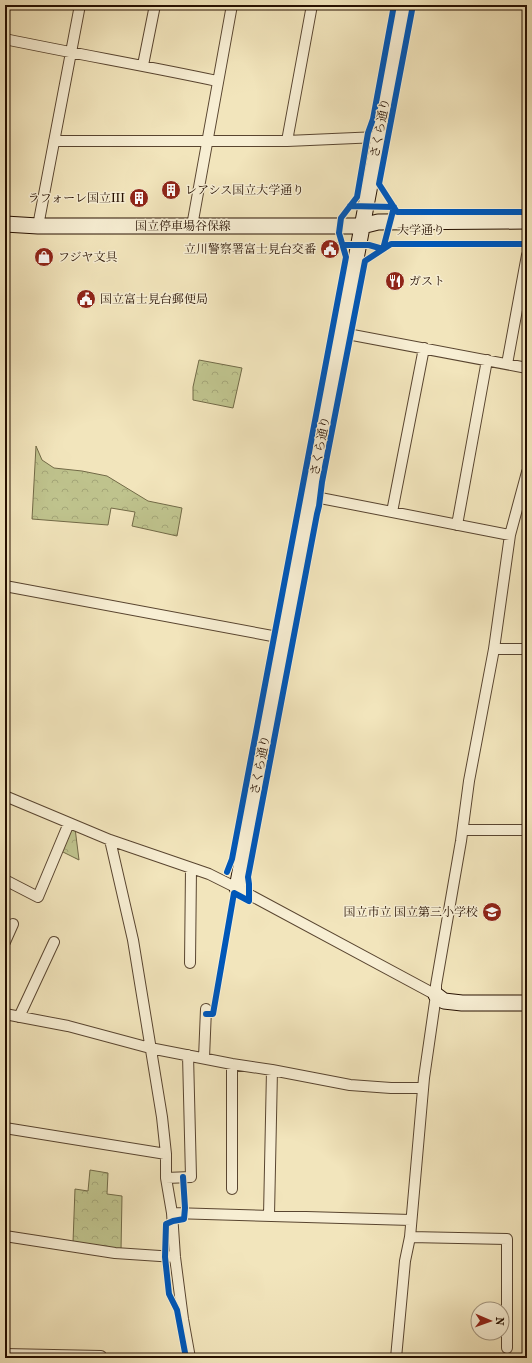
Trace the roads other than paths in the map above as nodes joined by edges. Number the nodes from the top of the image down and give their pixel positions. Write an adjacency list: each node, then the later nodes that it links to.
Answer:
1 (80, 5): 7 (street)
2 (155, 5): 8 (street)
3 (232, 5): 9 (street)
4 (312, 5): 11 (street)
5 (404, 5): 10 (street, さくら通り)
6 (5, 39): 7 (street)
7 (71, 53): 8 (street); 12 (street)
8 (143, 65): 9 (street)
9 (217, 81): 13 (street)
10 (378, 137): 11 (street); 18 (street, さくら通り)
11 (287, 140): 13 (street)
12 (54, 141): 13 (street); 16 (street)
13 (207, 141): 17 (street)
14 (527, 220): 18 (street, 大学通り)
15 (5, 224): 16 (street, 国立停車場谷保線)
16 (38, 226): 17 (street, 国立停車場谷保線)
17 (192, 226): 18 (street, 国立停車場谷保線)
18 (362, 226): 19 (street, 大学通り); 21 (street, さくら通り)
19 (527, 230)
20 (527, 255): 24 (street)
21 (342, 333): 22 (street); 27 (street, さくら通り)
22 (424, 348): 23 (street); 28 (street)
23 (487, 360): 24 (street); 29 (street)
24 (507, 364): 25 (street)
25 (527, 368)
26 (527, 472): 30 (street)
27 (310, 496): 28 (street); 32 (street, さくら通り)
28 (392, 512): 29 (street)
29 (457, 525): 30 (street)
30 (510, 535): 33 (street)
31 (5, 586): 32 (street)
32 (284, 638): 42 (street, さくら通り)
33 (494, 649): 34 (street); 37 (street)
34 (527, 649)
35 (5, 796): 36 (street)
36 (69, 823): 39 (street); 41 (street)
37 (463, 830): 38 (street); 47 (street)
38 (527, 830)
39 (110, 840): 40 (street); 52 (street)
40 (192, 869): 42 (street); 46 (street)
41 (5, 880)
42 (237, 888): 47 (street)
43 (13, 924): 44 (street)
44 (5, 942)
45 (54, 942): 51 (street)
46 (190, 963)
47 (436, 995): 48 (street); 57 (street)
48 (527, 1004)
49 (206, 1010): 54 (street)
50 (5, 1014): 51 (street)
51 (19, 1017): 52 (street)
52 (150, 1048): 53 (street); 59 (street)
53 (188, 1055): 54 (street); 60 (street)
54 (204, 1058): 55 (street)
55 (232, 1064): 56 (street); 61 (street)
56 (272, 1070): 57 (street); 63 (street)
57 (423, 1088): 64 (street)
58 (5, 1128): 59 (street)
59 (166, 1154): 60 (street)
60 (166, 1178): 62 (street)
61 (232, 1189)
62 (172, 1213): 63 (street); 67 (street)
63 (269, 1215): 64 (street)
64 (411, 1220): 66 (street)
65 (5, 1236): 67 (street)
66 (410, 1237): 68 (street); 72 (street)
67 (176, 1257): 71 (street)
68 (507, 1348)
69 (5, 1354): 70 (street)
70 (101, 1356)
71 (190, 1358)
72 (396, 1358)

